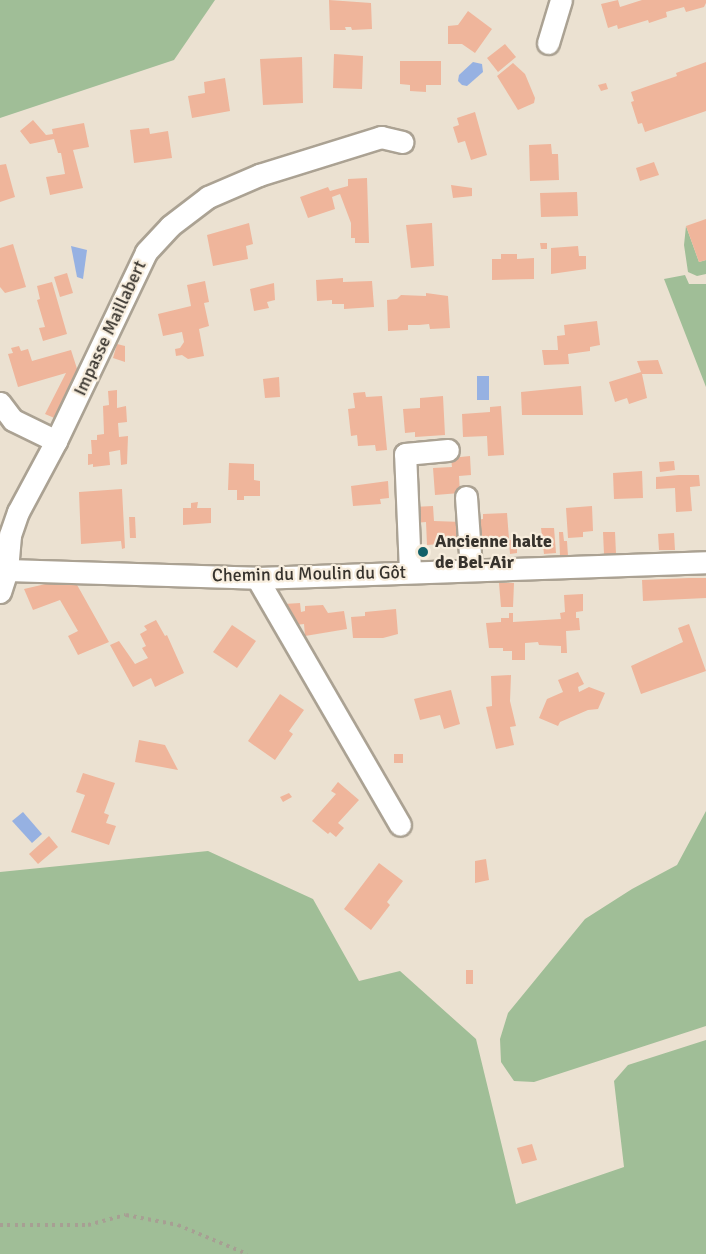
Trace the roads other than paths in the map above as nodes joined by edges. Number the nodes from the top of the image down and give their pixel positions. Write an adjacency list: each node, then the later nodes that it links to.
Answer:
1 (561, 0): 2 (street)
2 (548, 43)
3 (402, 142): 5 (street, Impasse Maillabert)
4 (0, 403): 5 (street)
5 (56, 441): 8 (street, Impasse Maillabert)
6 (448, 450): 12 (street)
7 (466, 497): 10 (street)
8 (5, 534): 11 (street, Impasse Maillabert)
9 (706, 562): 10 (street, Chemin du Moulin du Gôt)
10 (471, 569): 12 (street, Chemin du Moulin du Gôt)
11 (8, 570): 13 (street, Chemin du Moulin du Gôt); 14 (street)
12 (410, 571): 13 (street, Chemin du Moulin du Gôt)
13 (256, 578): 15 (street)
14 (0, 592)
15 (399, 825)

